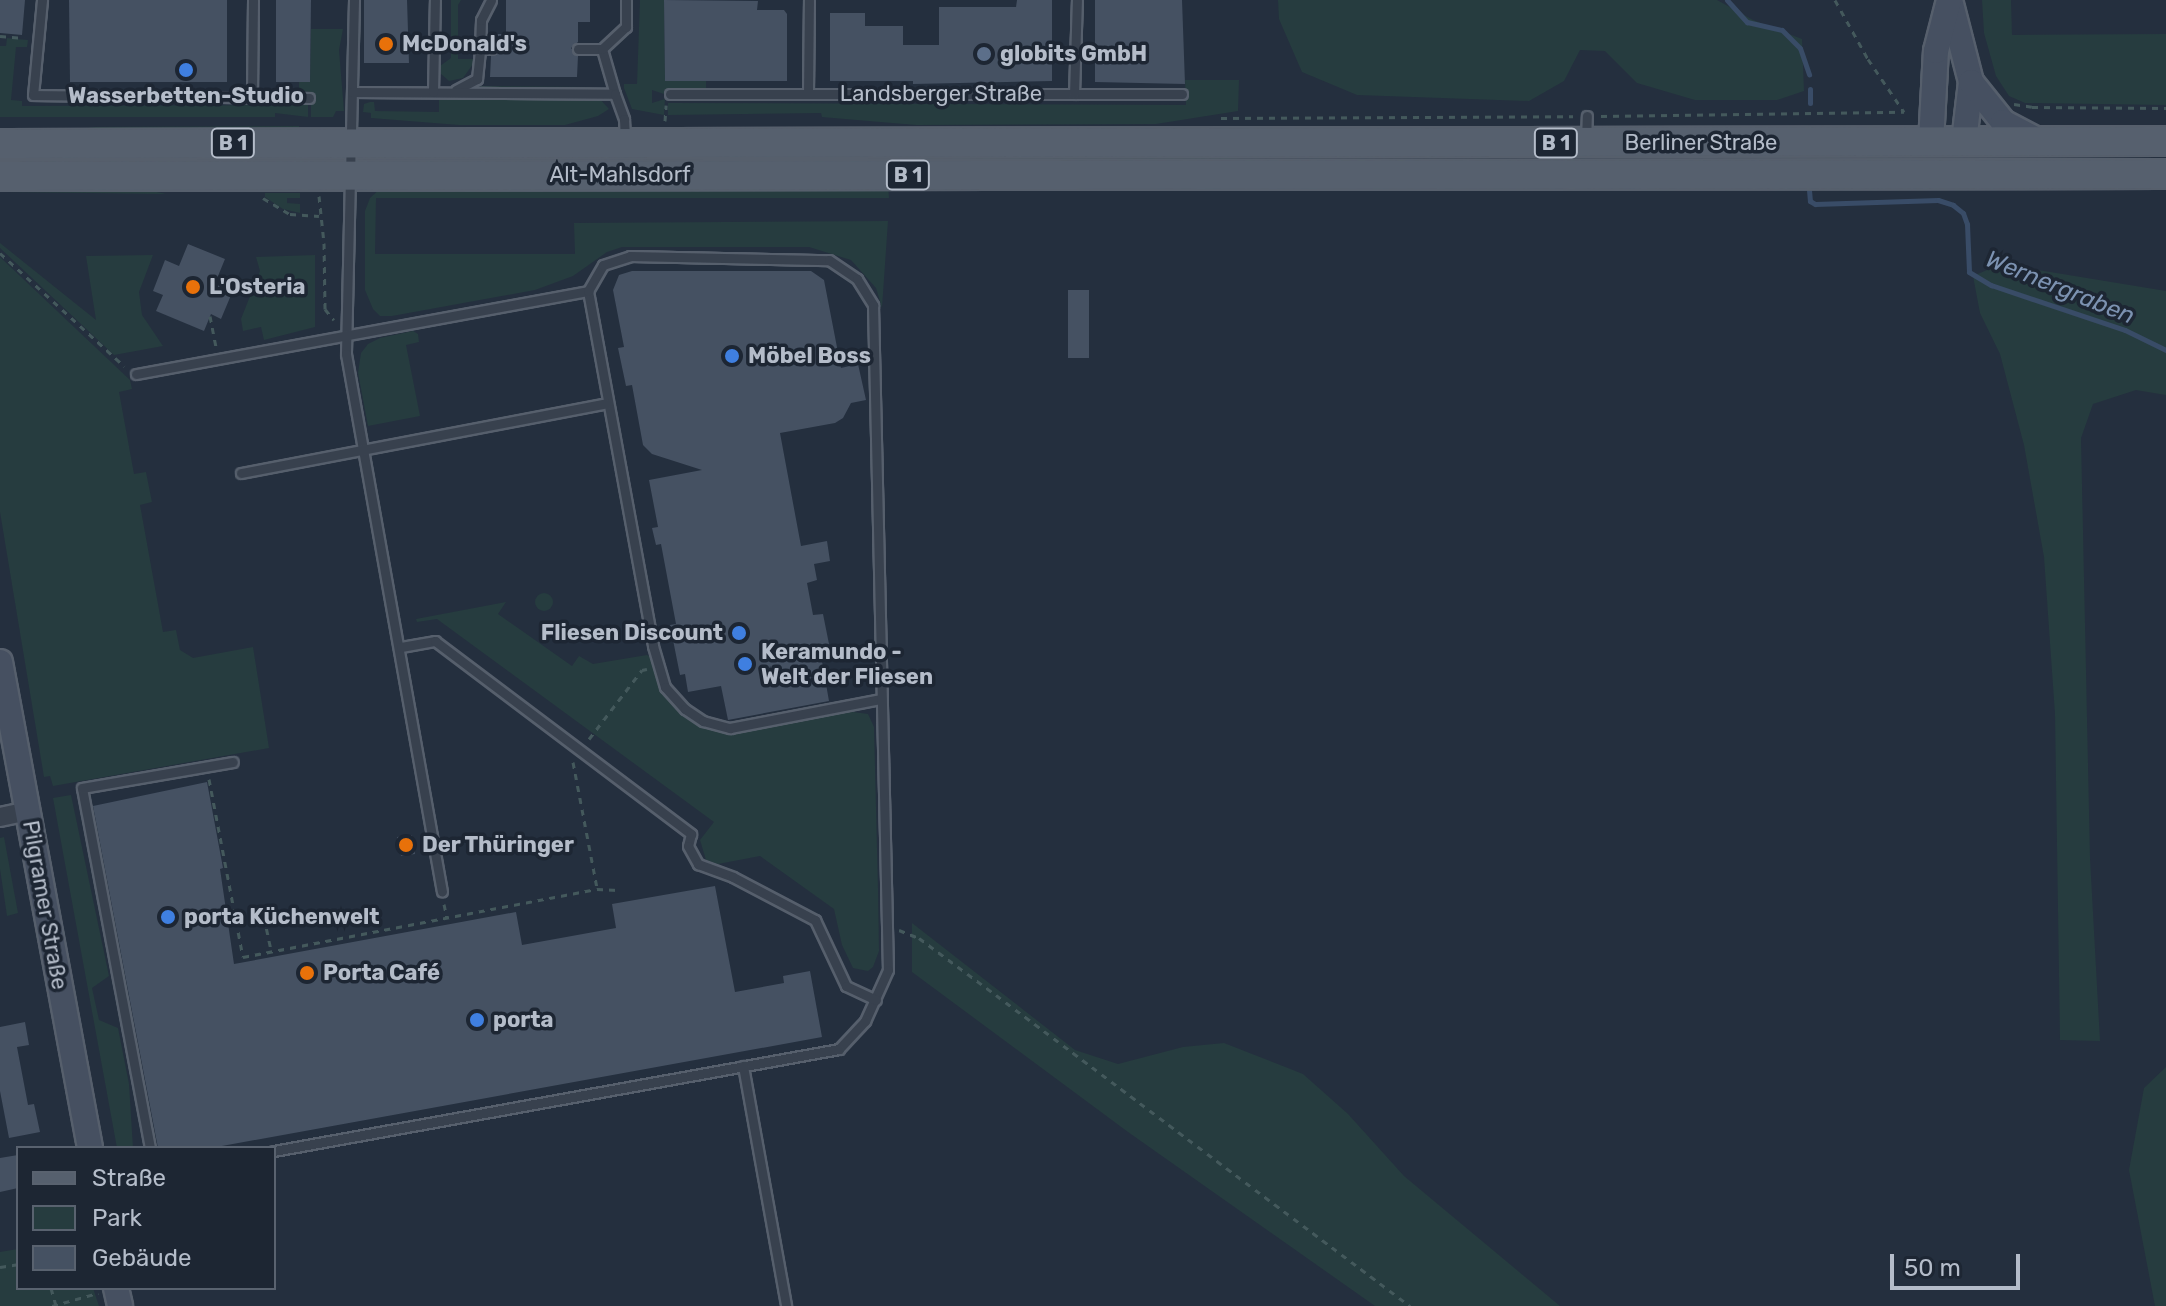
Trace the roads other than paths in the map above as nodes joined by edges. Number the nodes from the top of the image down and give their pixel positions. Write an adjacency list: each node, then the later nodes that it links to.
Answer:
1 (42, 0): 21 (lane)
2 (253, 0): 21 (lane)
3 (357, 0): 13 (lane)
4 (435, 0): 14 (lane)
5 (491, 0): 15 (lane)
6 (626, 0): 11 (lane)
7 (809, 0): 16 (lane, Landsberger Straße)
8 (1077, 0): 19 (lane, Landsberger Straße)
9 (1950, 0): 12 (street); 24 (street)
10 (578, 49): 11 (lane)
11 (602, 49): 17 (lane)
12 (1971, 82): 25 (street); 27 (street)
13 (352, 92): 14 (lane); 29 (lane)
14 (433, 92): 15 (lane)
15 (453, 92): 17 (lane)
16 (808, 93): 18 (lane, Landsberger Straße); 19 (lane, Landsberger Straße)
17 (615, 94): 30 (lane)
18 (670, 94)
19 (1074, 94): 20 (lane, Landsberger Straße)
20 (1182, 94)
21 (252, 96): 22 (lane)
22 (309, 98)
23 (2166, 141): 27 (main road, Berliner Straße / B 1)
24 (1931, 142): 25 (main road, Berliner Straße / B 1); 26 (main road, Berliner Straße / B 1); 34 (street)
25 (1964, 142): 27 (main road, Berliner Straße / B 1); 34 (street)
26 (1235, 143): 30 (main road, Alt-Mahlsdorf / B 1)
27 (2041, 143)
28 (0, 144): 29 (main road, Alt-Mahlsdorf / B 1)
29 (349, 144): 30 (main road, Alt-Mahlsdorf / B 1); 33 (lane)
30 (619, 148)
31 (1240, 174): 33 (main road, Alt-Mahlsdorf / B 1); 34 (main road, Berliner Straße / B 1)
32 (2166, 174): 34 (main road, Berliner Straße / B 1)
33 (348, 175): 35 (main road, Alt-Mahlsdorf / B 1); 37 (lane)
34 (1948, 175)
35 (0, 176)
36 (588, 291): 37 (lane); 39 (lane); 44 (lane)
37 (348, 335): 38 (lane); 40 (lane)
38 (136, 374)
39 (607, 403): 40 (lane); 44 (lane)
40 (361, 450): 41 (lane); 42 (lane)
41 (241, 473)
42 (401, 647): 48 (lane); 49 (lane)
43 (0, 662): 46 (street, Pilgramer Straße)
44 (881, 699): 49 (lane)
45 (233, 762): 52 (lane)
46 (28, 811): 47 (street); 51 (street, Pilgramer Straße)
47 (0, 817)
48 (442, 892)
49 (876, 1000): 50 (lane)
50 (743, 1066): 53 (lane); 56 (lane)
51 (90, 1146)
52 (150, 1146)
53 (276, 1151)
54 (107, 1291): 55 (street)
55 (120, 1306)
56 (786, 1306)

